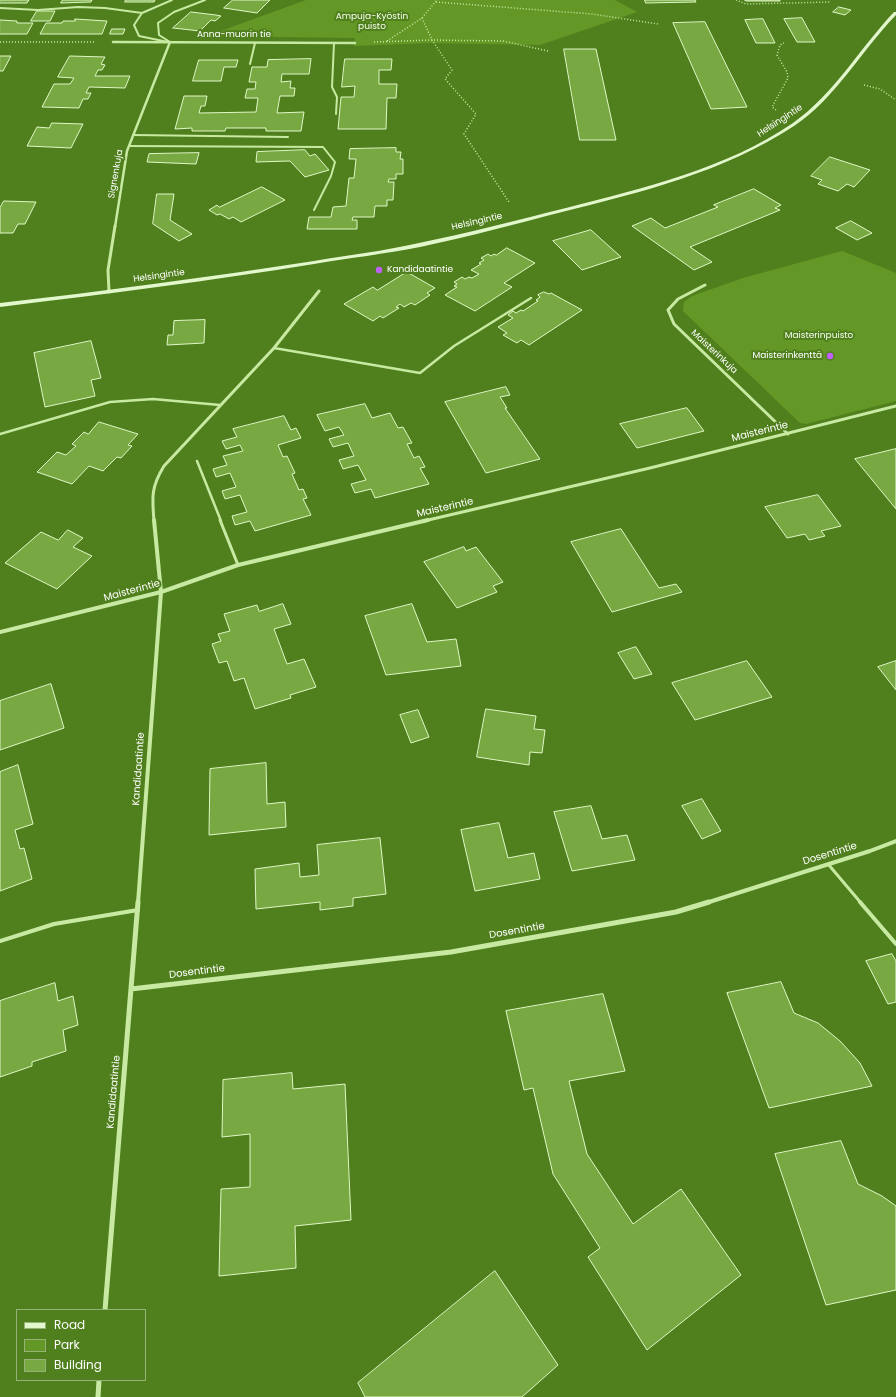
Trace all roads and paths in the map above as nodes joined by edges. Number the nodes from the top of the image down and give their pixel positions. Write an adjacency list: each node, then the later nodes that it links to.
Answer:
1 (172, 0): 7 (lane)
2 (204, 0): 14 (lane)
3 (736, 0): 5 (path)
4 (436, 1): 9 (path); 10 (path)
5 (831, 2)
6 (0, 8): 7 (lane)
7 (142, 13): 14 (lane)
8 (896, 13): 31 (main road, Helsingintie)
9 (422, 18): 11 (path); 15 (path)
10 (658, 24)
11 (432, 40): 15 (path); 20 (path); 27 (path)
12 (0, 42): 13 (path)
13 (112, 42): 14 (street, Anna-muorin tie)
14 (170, 42): 16 (street, Anna-muorin tie); 24 (street, Signenkuja)
15 (386, 42): 18 (path)
16 (254, 43): 17 (street, Anna-muorin tie); 21 (lane)
17 (334, 43): 18 (street, Anna-muorin tie); 23 (lane)
18 (355, 43)
19 (784, 43): 22 (path)
20 (548, 51)
21 (250, 64)
22 (780, 112)
23 (336, 114)
24 (133, 135): 25 (lane); 26 (street, Signenkuja)
25 (288, 136)
26 (128, 146): 28 (lane); 31 (street, Signenkuja)
27 (510, 205)
28 (314, 210)
29 (705, 285): 38 (street, Maisterinkuja)
30 (319, 291): 34 (street, Kandidaatintie)
31 (109, 292): 33 (main road, Helsingintie)
32 (531, 298): 34 (lane)
33 (0, 305)
34 (274, 348): 35 (street, Kandidaatintie)
35 (220, 405): 37 (lane); 41 (street, Kandidaatintie)
36 (896, 406): 38 (street, Maisterintie)
37 (0, 434)
38 (788, 434): 40 (street, Maisterintie)
39 (197, 461): 40 (lane)
40 (238, 565): 41 (street, Maisterintie)
41 (161, 592): 42 (street, Maisterintie); 45 (street, Kandidaatintie)
42 (0, 632)
43 (896, 840): 44 (street, Dosentintie)
44 (828, 864): 47 (lane); 48 (street, Dosentintie)
45 (138, 910): 46 (lane); 48 (street, Kandidaatintie)
46 (0, 941)
47 (896, 944)
48 (131, 989): 49 (street, Kandidaatintie)
49 (105, 1309)
50 (99, 1381): 51 (street)
51 (98, 1397)

